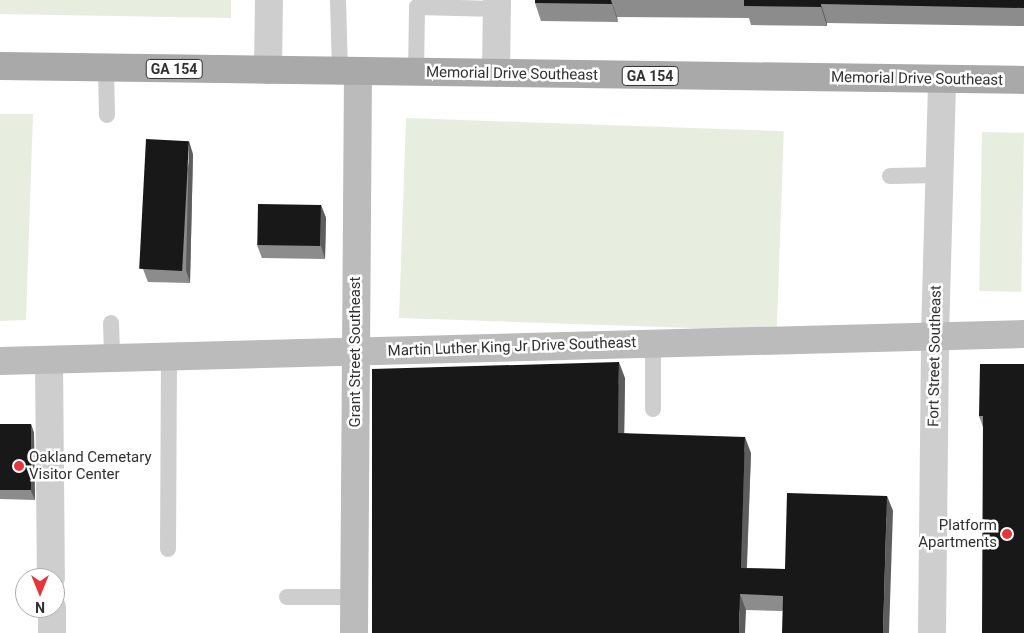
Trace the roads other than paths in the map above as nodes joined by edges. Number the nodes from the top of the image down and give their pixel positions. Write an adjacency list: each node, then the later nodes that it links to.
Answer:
1 (270, 0): 6 (street)
2 (338, 0): 7 (lane)
3 (497, 4): 8 (lane); 9 (street)
4 (0, 66): 5 (main road, Memorial Drive Southeast / GA 154)
5 (106, 68): 6 (main road, Memorial Drive Southeast / GA 154); 12 (lane)
6 (268, 70): 7 (main road, Memorial Drive Southeast / GA 154)
7 (349, 71): 8 (main road, Memorial Drive Southeast / GA 154); 19 (main road, Grant Street Southeast)
8 (416, 72): 9 (main road, Memorial Drive Southeast / GA 154)
9 (496, 74): 10 (main road, Memorial Drive Southeast / GA 154)
10 (942, 80): 11 (main road, Memorial Drive Southeast / GA 154); 13 (street, Fort Street Southeast)
11 (1024, 80)
12 (107, 115)
13 (939, 175): 14 (lane); 17 (street, Fort Street Southeast)
14 (890, 176)
15 (111, 323): 21 (lane)
16 (1024, 334): 17 (main road, Martin Luther King Jr Drive Southeast)
17 (935, 335): 18 (main road, Martin Luther King Jr Drive Southeast); 32 (street, Fort Street Southeast)
18 (653, 343): 19 (main road, Martin Luther King Jr Drive Southeast); 24 (lane)
19 (356, 351): 20 (main road, Martin Luther King Jr Drive Southeast); 28 (main road, Grant Street Southeast)
20 (169, 357): 21 (main road, Martin Luther King Jr Drive Southeast); 25 (lane)
21 (112, 359): 23 (main road, Martin Luther King Jr Drive Southeast)
22 (0, 361): 23 (main road, Martin Luther King Jr Drive Southeast)
23 (49, 361): 26 (street)
24 (653, 409)
25 (168, 549)
26 (51, 568)
27 (287, 597): 28 (lane)
28 (355, 597): 31 (main road, Grant Street Southeast)
29 (52, 618): 30 (street)
30 (52, 633)
31 (354, 633)
32 (932, 633)

